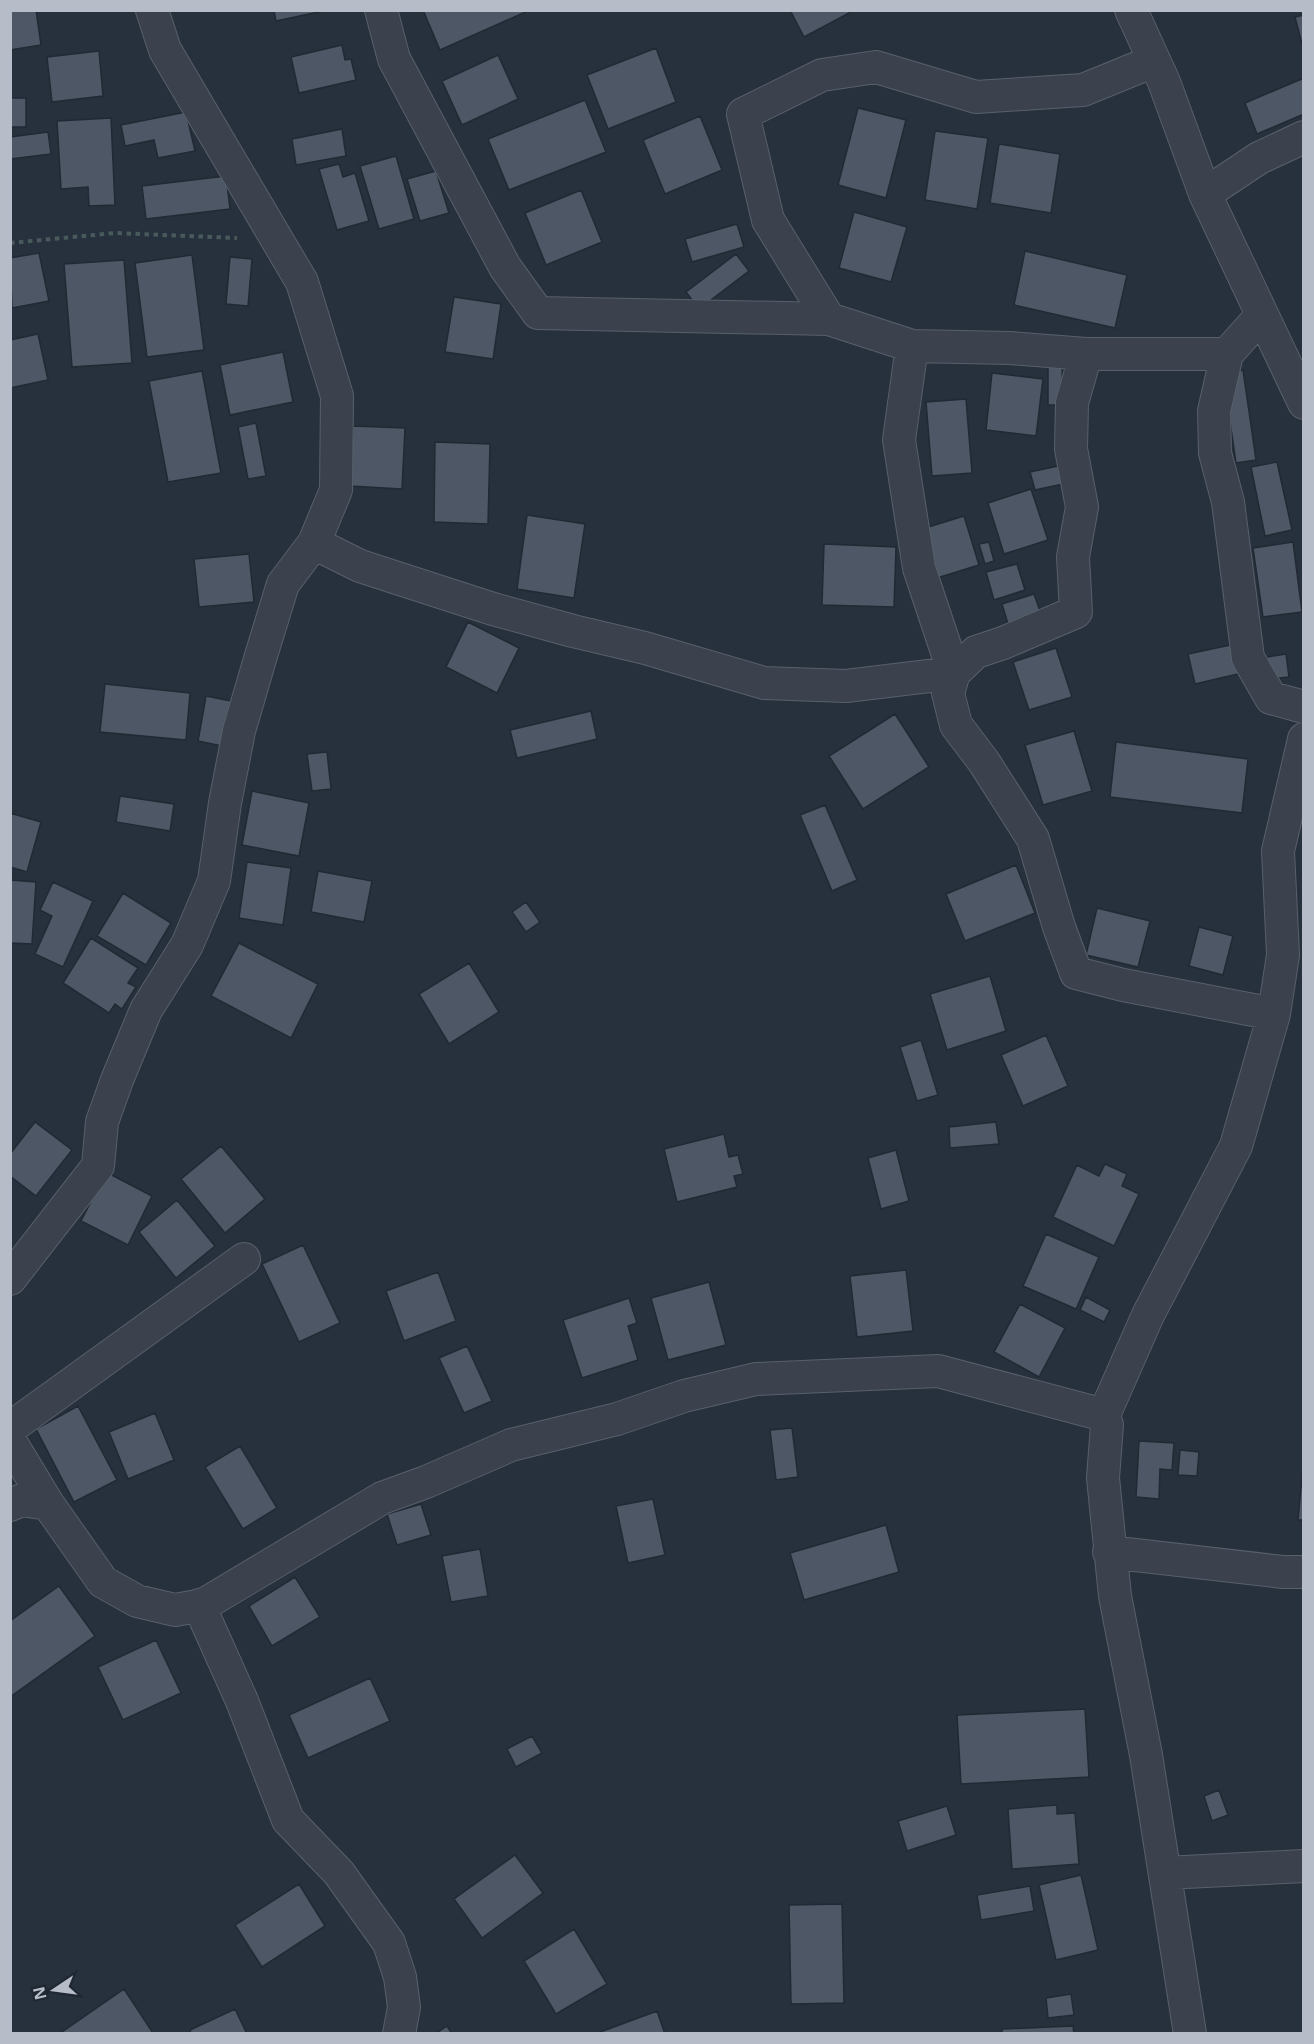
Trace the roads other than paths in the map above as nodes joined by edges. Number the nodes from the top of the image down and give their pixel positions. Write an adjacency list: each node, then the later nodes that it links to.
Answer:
1 (152, 10): 13 (street)
2 (381, 10): 8 (street)
3 (1131, 10): 4 (street)
4 (1154, 61): 6 (street); 8 (street)
5 (1304, 137): 6 (street)
6 (1205, 194): 7 (street)
7 (1261, 316): 11 (street); 12 (street)
8 (830, 319): 9 (street)
9 (912, 345): 10 (street); 14 (street)
10 (1086, 354): 11 (street); 14 (street)
11 (1227, 354): 15 (street)
12 (1304, 403)
13 (314, 543): 14 (street); 20 (street)
14 (954, 672): 18 (street)
15 (1304, 706)
16 (1304, 739): 17 (street)
17 (1295, 818): 18 (street)
18 (1274, 1014): 21 (street)
19 (244, 1258): 22 (street)
20 (10, 1279)
21 (1104, 1415): 26 (street); 28 (street)
22 (10, 1428)
23 (10, 1441): 25 (street)
24 (10, 1504): 25 (street)
25 (48, 1504): 28 (street)
26 (1109, 1552): 27 (street); 30 (street)
27 (1304, 1572)
28 (199, 1605): 31 (street)
29 (1304, 1866): 30 (street)
30 (1165, 1873): 32 (street)
31 (399, 2034)
32 (1190, 2034)

